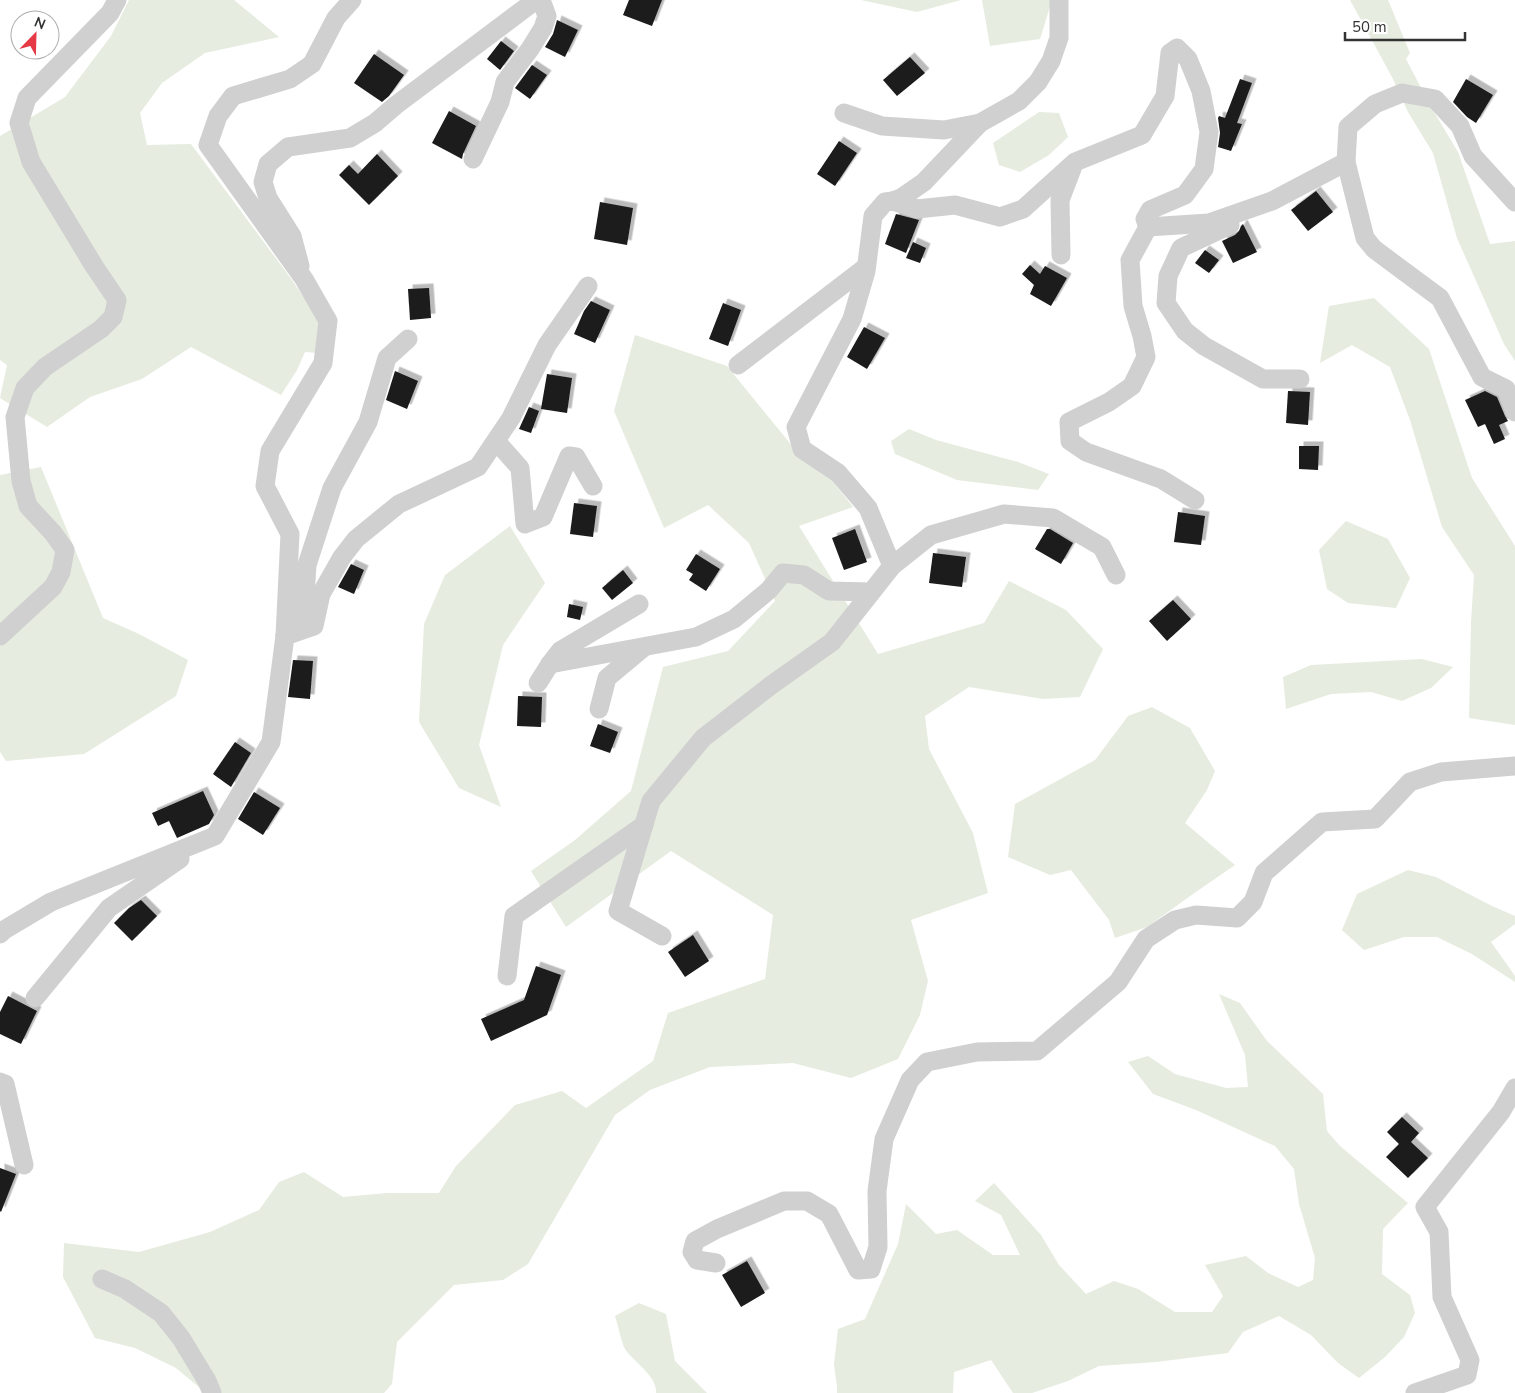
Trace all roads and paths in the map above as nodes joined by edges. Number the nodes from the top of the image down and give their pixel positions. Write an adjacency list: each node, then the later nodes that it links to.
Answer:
1 (117, 0): 30 (street)
2 (352, 0): 17 (street)
3 (536, 0): 17 (street)
4 (541, 0): 8 (street)
5 (1060, 0): 7 (street)
6 (844, 112): 7 (street)
7 (980, 123): 11 (street)
8 (474, 160)
9 (1075, 162): 11 (street); 14 (street); 15 (street)
10 (1346, 162): 12 (street); 13 (street); 22 (street)
11 (892, 201): 16 (street)
12 (1272, 201): 14 (street); 21 (street)
13 (1515, 202)
14 (1148, 227): 25 (street)
15 (1061, 255)
16 (866, 267): 20 (street); 26 (street)
17 (304, 279): 31 (street)
18 (588, 286): 23 (street)
19 (408, 339): 31 (street)
20 (738, 365)
21 (1300, 378)
22 (1515, 412)
23 (496, 441): 24 (street); 31 (street)
24 (593, 486)
25 (1195, 500)
26 (892, 566): 27 (street); 28 (street)
27 (1116, 575)
28 (872, 592): 32 (street); 37 (street)
29 (639, 604): 33 (street)
30 (0, 636)
31 (285, 636): 38 (street)
32 (644, 647): 33 (street); 35 (street)
33 (550, 664): 34 (street)
34 (538, 683)
35 (599, 709)
36 (1515, 766): 46 (street)
37 (644, 825): 40 (street); 41 (street)
38 (215, 836): 39 (street); 42 (street)
39 (1, 932)
40 (662, 936)
41 (506, 976)
42 (35, 998)
43 (0, 1082): 45 (street)
44 (1515, 1088): 49 (street)
45 (24, 1165)
46 (716, 1263)
47 (102, 1279): 48 (street)
48 (212, 1393)
49 (1415, 1393)

